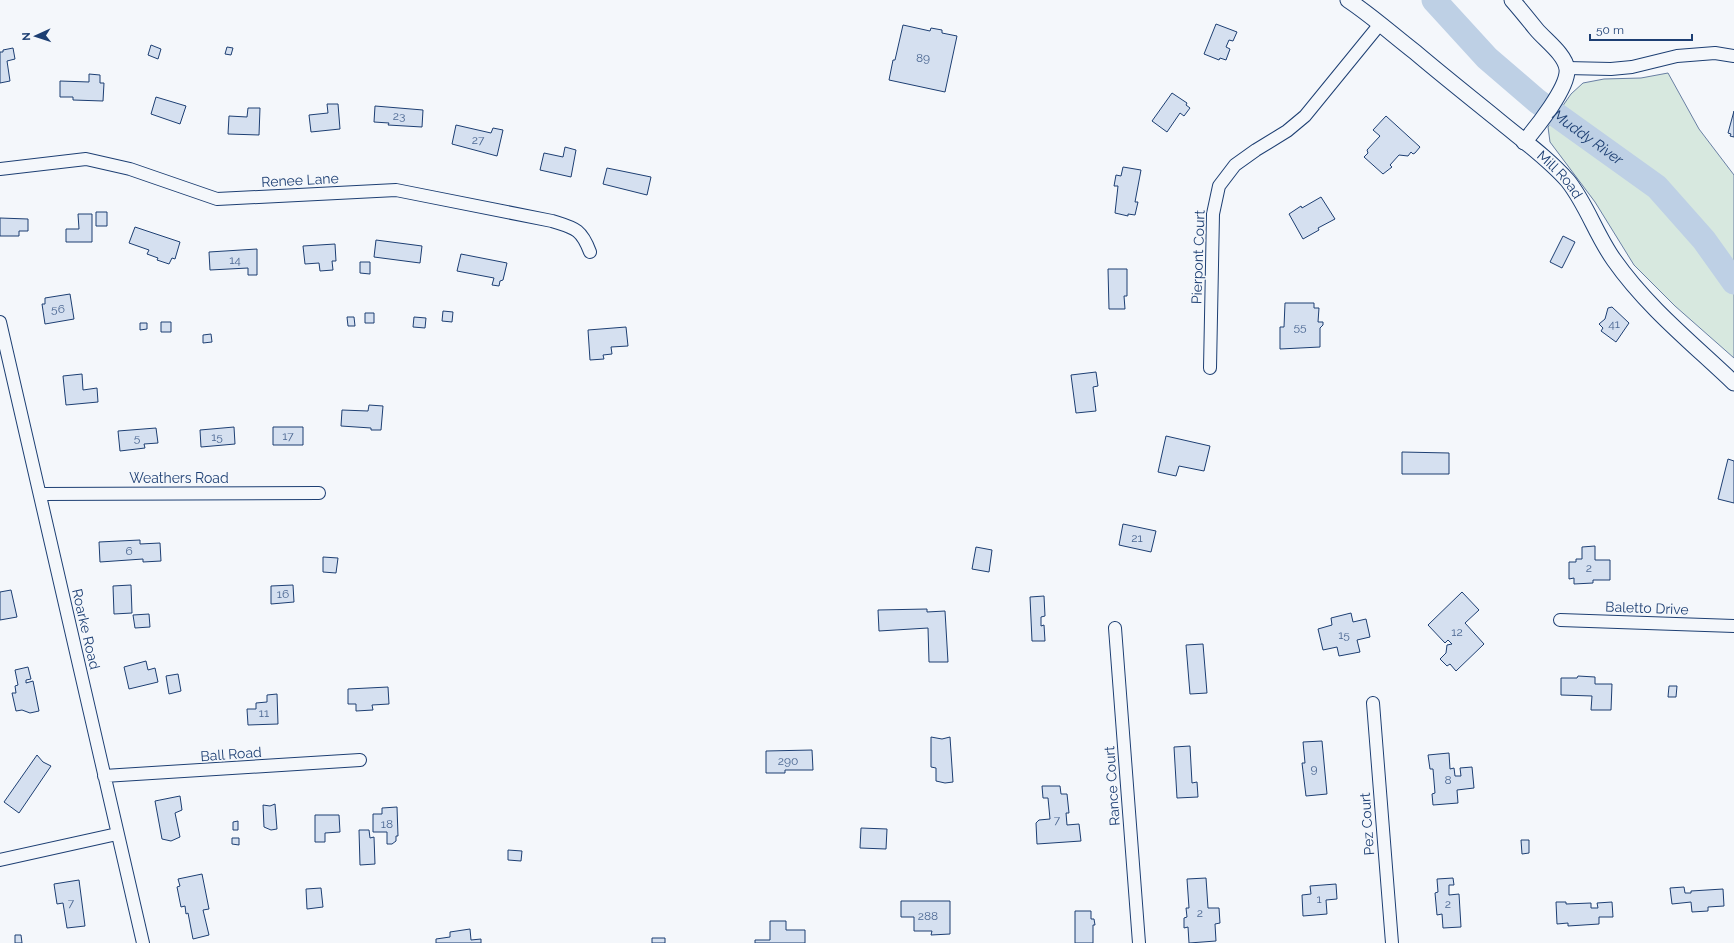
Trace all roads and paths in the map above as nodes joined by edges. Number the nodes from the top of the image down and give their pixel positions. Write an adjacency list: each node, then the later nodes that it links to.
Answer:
1 (1348, 0): 3 (street, Mill Road)
2 (1512, 0): 5 (street)
3 (1380, 24): 6 (street, Mill Road); 10 (street, Pierpont Court)
4 (1734, 56): 5 (street)
5 (1567, 68): 6 (street)
6 (1524, 142): 11 (street, Mill Road)
7 (0, 169): 8 (street, Renee Lane)
8 (590, 252)
9 (0, 322): 13 (street, Roarke Road)
10 (1210, 368)
11 (1734, 383)
12 (319, 493): 13 (street, Weathers Road)
13 (40, 494): 19 (street, Roarke Road)
14 (1560, 620): 15 (street, Baletto Drive)
15 (1734, 626)
16 (1115, 628): 23 (street, Rance Court)
17 (1373, 703): 24 (street, Pez Court)
18 (360, 760): 19 (street, Ball Road)
19 (104, 776): 20 (street, Roarke Road)
20 (117, 834): 21 (street); 22 (street, Roarke Road)
21 (0, 860)
22 (143, 943)
23 (1139, 943)
24 (1392, 943)

